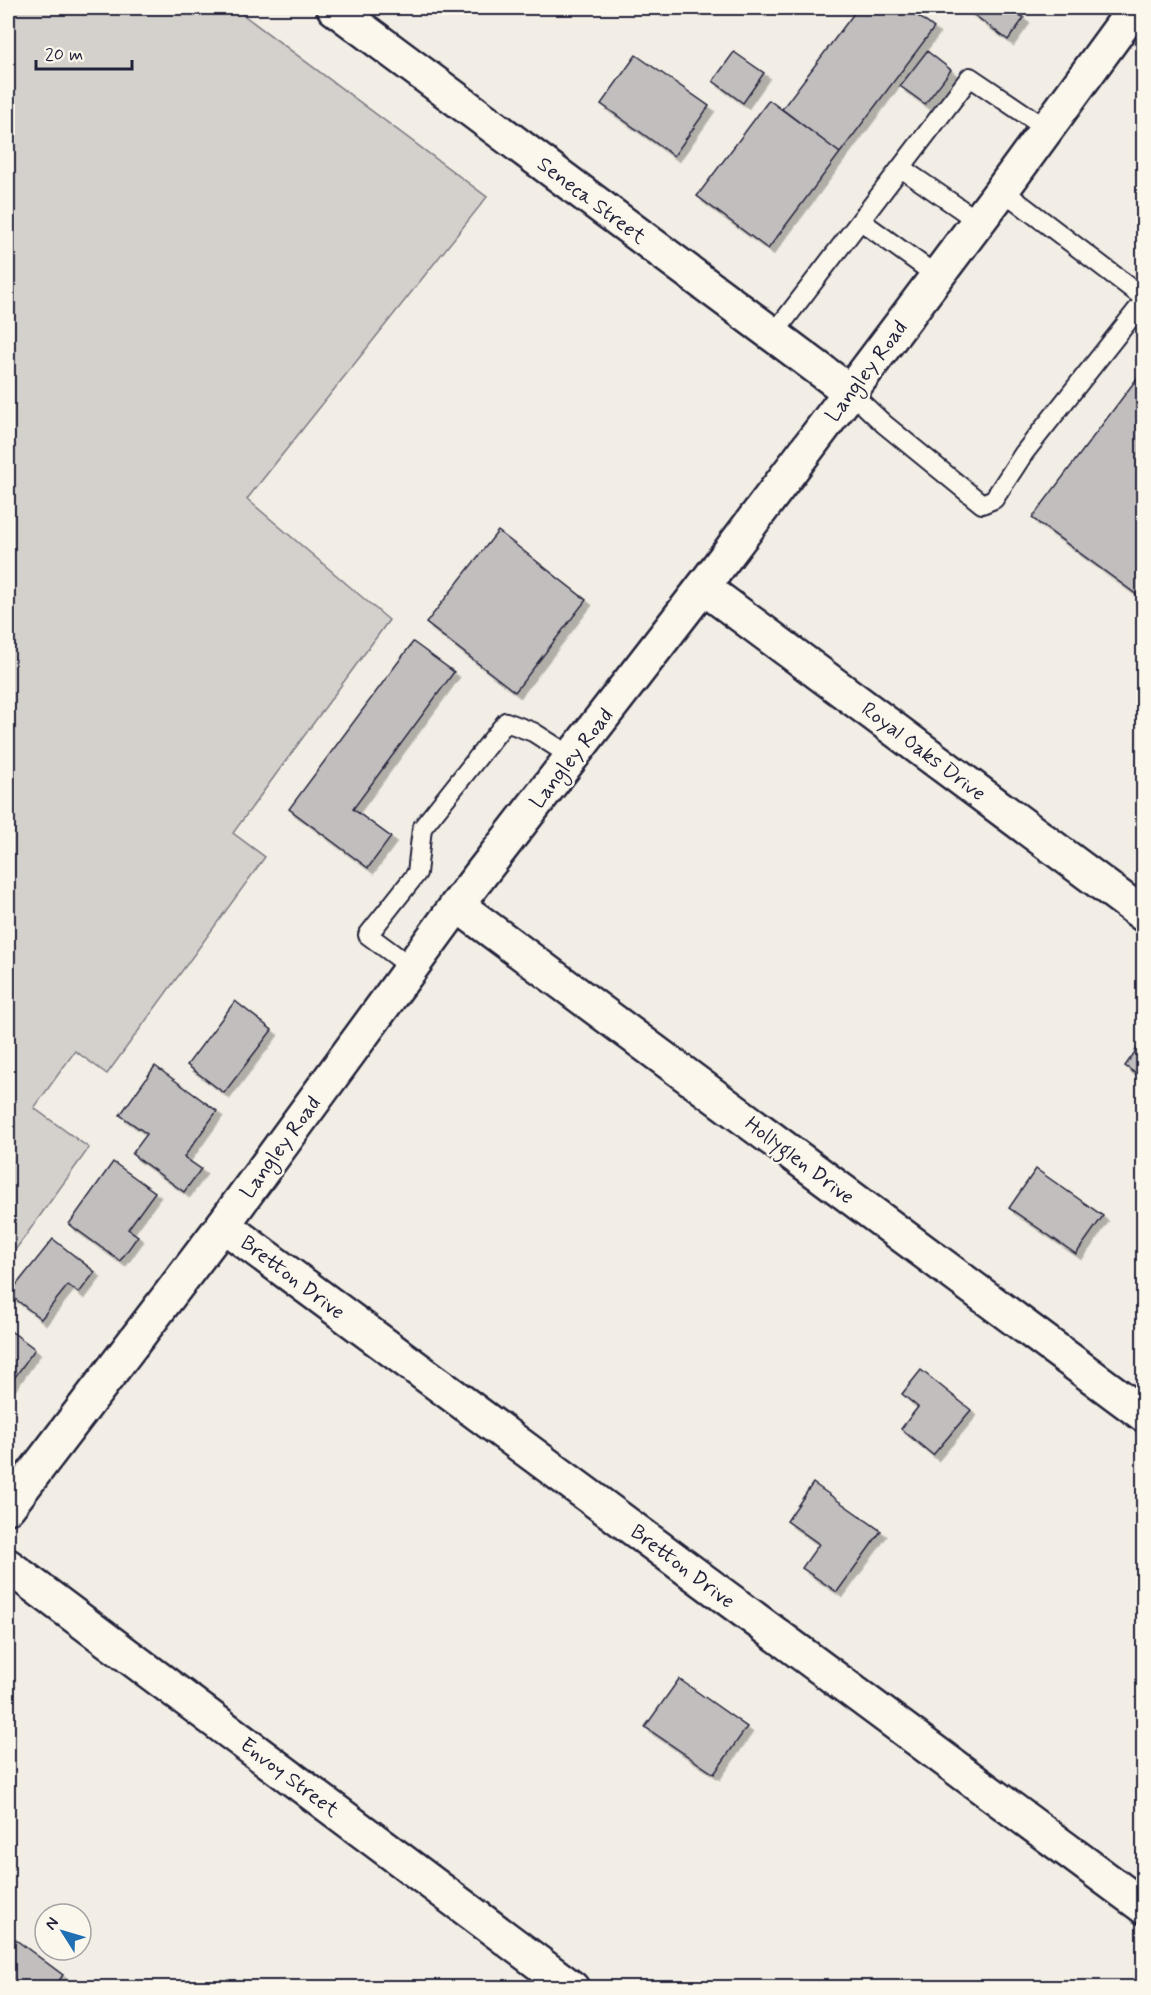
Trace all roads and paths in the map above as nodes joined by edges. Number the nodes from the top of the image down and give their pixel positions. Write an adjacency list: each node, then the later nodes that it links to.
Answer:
1 (334, 8): 10 (street, Seneca Street)
2 (1135, 8): 3 (street, Langley Road)
3 (1047, 129): 4 (lane); 5 (street, Langley Road)
4 (901, 168): 6 (lane); 7 (lane)
5 (1002, 190): 7 (street, Langley Road); 9 (lane)
6 (861, 221): 8 (lane); 10 (lane)
7 (978, 221): 8 (street, Langley Road)
8 (937, 276): 11 (street, Langley Road)
9 (1143, 300): 11 (lane)
10 (773, 335): 11 (street, Seneca Street)
11 (850, 392): 12 (street, Langley Road)
12 (703, 587): 13 (street, Langley Road); 15 (street, Royal Oaks Drive)
13 (572, 757): 14 (street, Langley Road); 16 (lane)
14 (457, 905): 16 (street, Langley Road); 18 (street, Hollyglen Drive)
15 (1143, 915)
16 (411, 968): 17 (street, Langley Road)
17 (223, 1225): 19 (street, Langley Road); 21 (street, Bretton Drive)
18 (1143, 1415)
19 (8, 1507)
20 (8, 1566): 22 (street, Envoy Street)
21 (1143, 1907)
22 (572, 1988)

